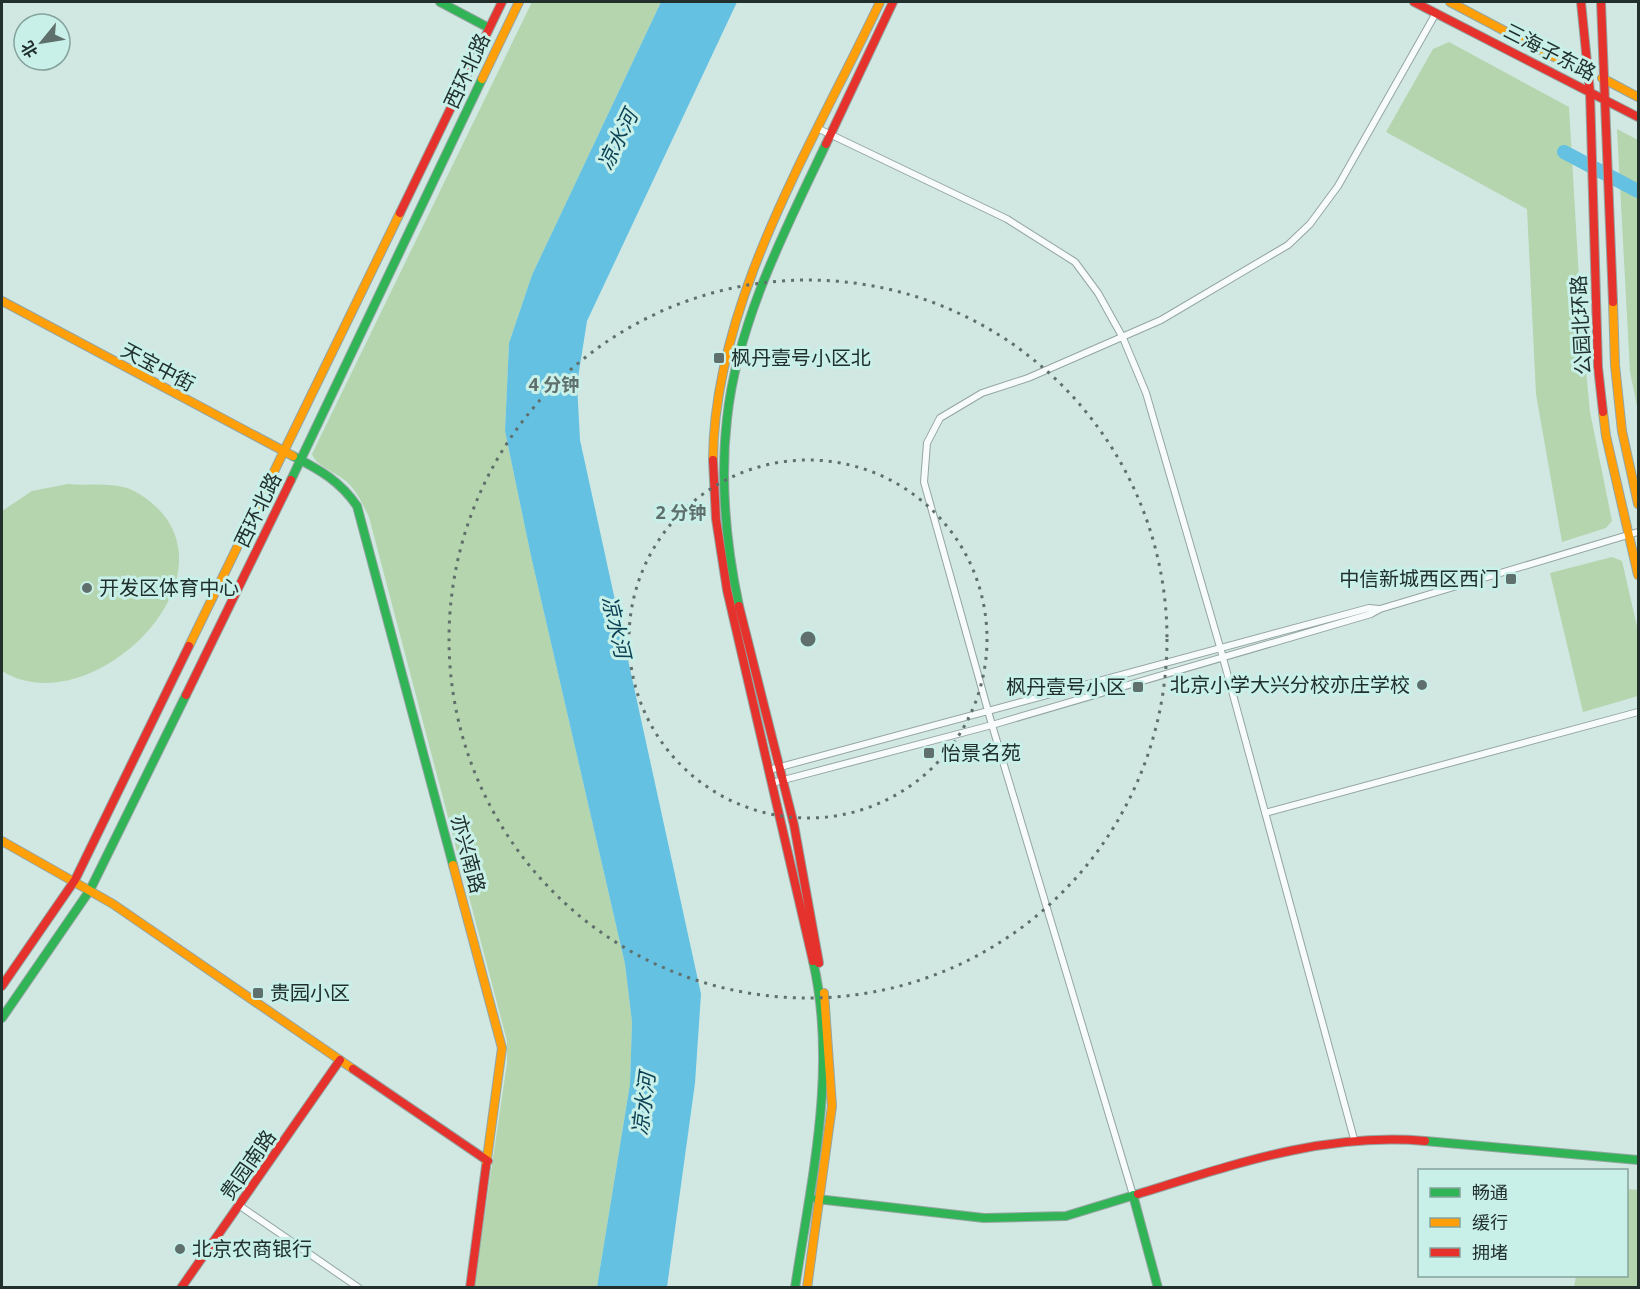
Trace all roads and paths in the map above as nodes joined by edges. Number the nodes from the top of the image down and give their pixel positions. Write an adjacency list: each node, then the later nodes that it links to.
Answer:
1 (440, 2): 11 (street)
2 (502, 2): 11 (street, 西环北路)
3 (519, 2): 23 (street, 西环北路)
4 (880, 2): 18 (street)
5 (893, 2): 19 (street)
6 (1414, 2): 10 (street, 三海子东路)
7 (1450, 2): 12 (street, 三海子东路)
8 (1581, 2): 12 (street, 公园北环路)
9 (1601, 2): 13 (street)
10 (1436, 13): 14 (street, 三海子东路); 21 (street)
11 (489, 28): 22 (street, 西环北路)
12 (1587, 70): 13 (street, 三海子东路); 14 (street, 公园北环路)
13 (1602, 78): 15 (street, 三海子东路); 16 (street)
14 (1590, 92): 16 (street, 三海子东路); 26 (street, 公园北环路)
15 (1638, 97)
16 (1602, 98): 17 (street, 三海子东路); 24 (street, 公园北环路)
17 (1638, 117)
18 (819, 129): 19 (street); 35 (street)
19 (831, 135): 21 (street); 34 (street)
20 (2, 301): 22 (street, 天宝中街)
21 (1123, 338): 29 (street); 31 (street)
22 (281, 452): 23 (street, 天宝中街); 40 (street, 西环北路)
23 (300, 462): 41 (street, 西环北路); 47 (street, 亦兴南路)
24 (1638, 504)
25 (1638, 532): 26 (street)
26 (1629, 535): 27 (street, 公园北环路); 28 (street)
27 (1638, 575)
28 (1380, 609): 29 (street); 30 (street)
29 (1220, 647): 30 (street); 31 (street)
30 (1222, 657): 33 (street); 38 (street)
31 (990, 711): 33 (street); 34 (street)
32 (1638, 712): 38 (street)
33 (992, 725): 36 (street); 48 (street)
34 (780, 767): 35 (street); 36 (street)
35 (769, 770): 37 (street)
36 (784, 780): 37 (street); 50 (street)
37 (772, 783): 49 (street)
38 (1265, 813): 45 (street)
39 (2, 841): 40 (street)
40 (75, 880): 41 (street); 42 (street, 西环北路)
41 (90, 890): 43 (street, 西环北路); 44 (street)
42 (2, 986)
43 (2, 1018)
44 (340, 1060): 47 (street); 51 (street, 贵园南路)
45 (1353, 1139): 46 (street); 48 (street)
46 (1638, 1160)
47 (488, 1161): 54 (street, 亦兴南路)
48 (1133, 1195): 50 (street); 57 (street)
49 (809, 1198): 50 (street); 55 (street)
50 (821, 1199): 56 (street)
51 (240, 1206): 52 (street, 贵园南路); 53 (street)
52 (181, 1287)
53 (359, 1287)
54 (470, 1287)
55 (795, 1287)
56 (807, 1287)
57 (1158, 1287)

